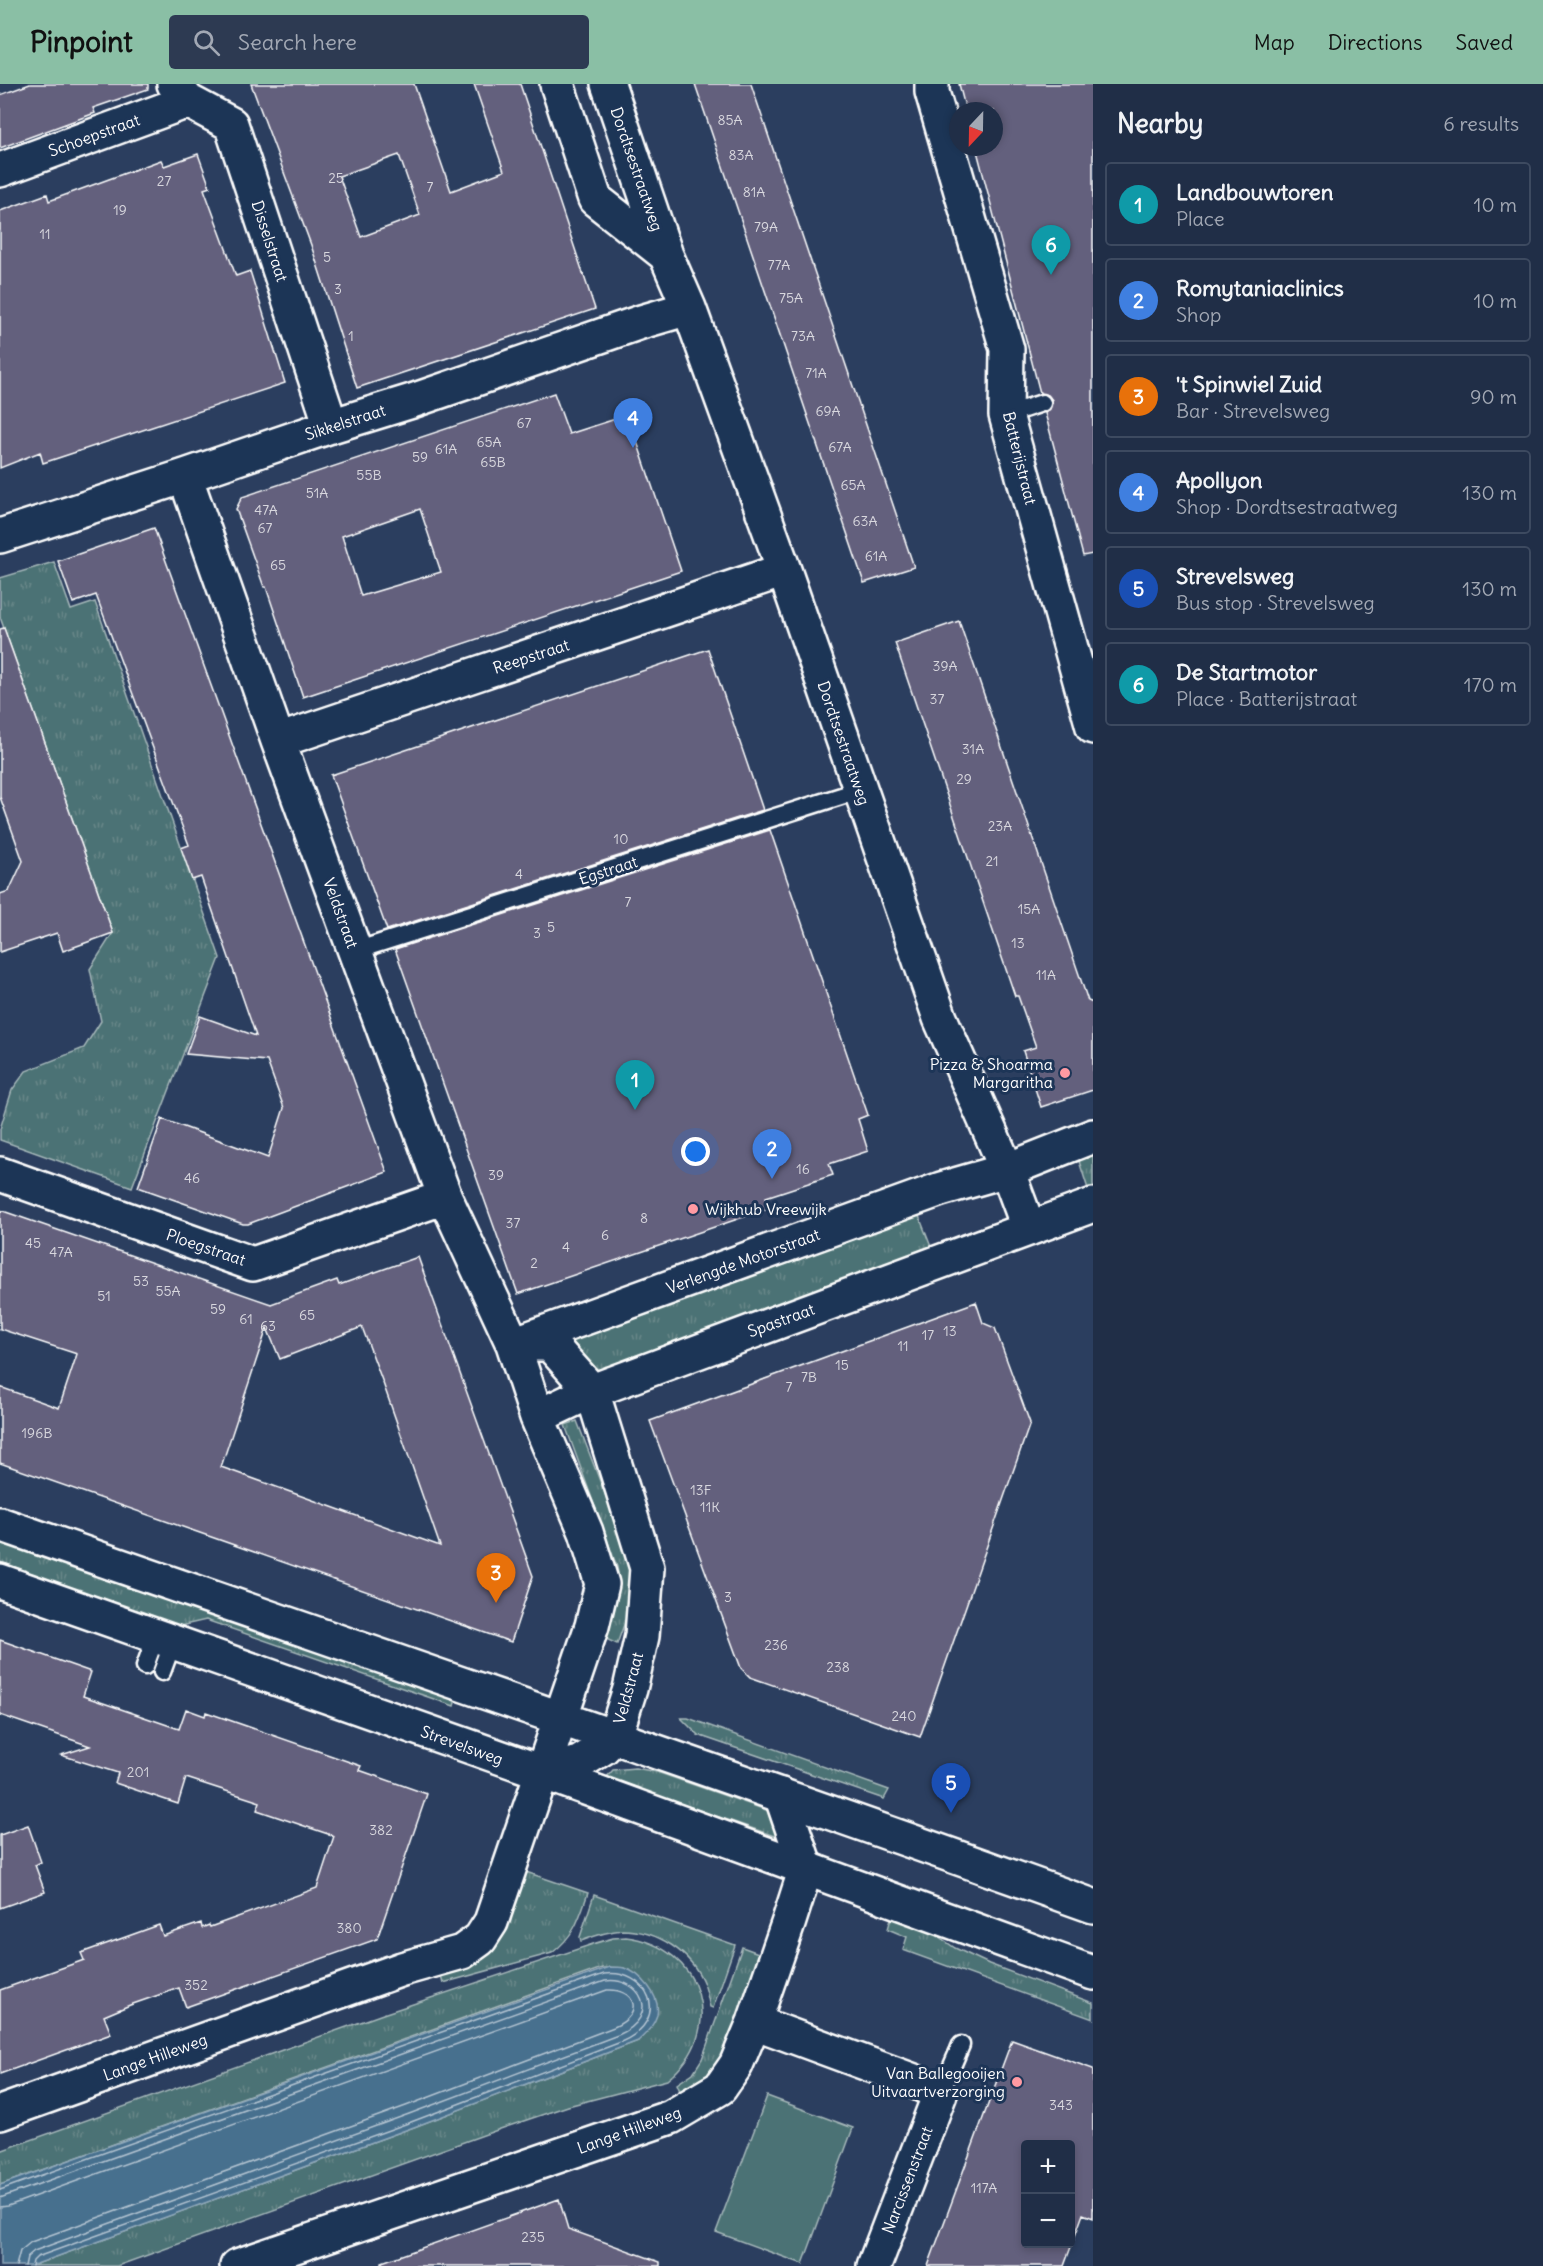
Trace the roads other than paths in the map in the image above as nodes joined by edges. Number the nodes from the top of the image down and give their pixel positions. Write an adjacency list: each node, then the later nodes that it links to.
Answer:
1 (557, 84): 6 (street, Dordtsestraatweg)
2 (608, 84): 6 (street, Dordtsestraatweg)
3 (932, 84): 9 (street, Batterijstraat)
4 (181, 92): 5 (street, Schoepstraat); 10 (street, Disselstraat)
5 (0, 170)
6 (666, 255): 7 (street, Dordtsestraatweg)
7 (689, 308): 10 (street, Sikkelstraat); 13 (street, Dordtsestraatweg)
8 (1042, 403): 9 (lane)
9 (1006, 415): 14 (street, Batterijstraat)
10 (331, 426): 11 (street, Sikkelstraat)
11 (185, 476): 12 (street, Sikkelstraat); 15 (street, Veldstraat)
12 (0, 536)
13 (784, 570): 15 (street, Reepstraat); 16 (street, Dordtsestraatweg)
14 (1093, 727)
15 (278, 741): 17 (street, Veldstraat)
16 (860, 790): 17 (lane, Egstraat); 19 (street, Dordtsestraatweg)
17 (355, 951): 21 (street, Veldstraat)
18 (1093, 1136): 19 (street, Verlengde Motorstraat)
19 (1007, 1170): 23 (street, Dordtsestraatweg); 24 (street, Verlengde Motorstraat)
20 (0, 1174): 21 (street, Ploegstraat)
21 (445, 1197): 24 (street, Veldstraat)
22 (1093, 1205): 23 (street, Spastraat)
23 (1029, 1229): 25 (street, Spastraat)
24 (513, 1344): 25 (street, Veldstraat); 26 (street, Veldstraat)
25 (592, 1391): 26 (street, Spastraat); 30 (street, Veldstraat)
26 (537, 1417): 29 (street, Veldstraat)
27 (0, 1524): 29 (street)
28 (0, 1581): 31 (street, Strevelsweg)
29 (560, 1719): 30 (street); 31 (street, Veldstraat)
30 (615, 1736): 31 (street, Veldstraat); 32 (street)
31 (542, 1772): 33 (street, Strevelsweg); 39 (street, Lange Hilleweg)
32 (782, 1795): 33 (street); 34 (street)
33 (806, 1868): 35 (street, Strevelsweg); 36 (street, Lange Hilleweg)
34 (1093, 1906)
35 (1093, 1973)
36 (754, 2022): 38 (street); 40 (street, Lange Hilleweg)
37 (961, 2045): 38 (lane, Narcissenstraat)
38 (940, 2094): 41 (street, Narcissenstraat)
39 (0, 2113)
40 (237, 2266)
41 (874, 2266)

